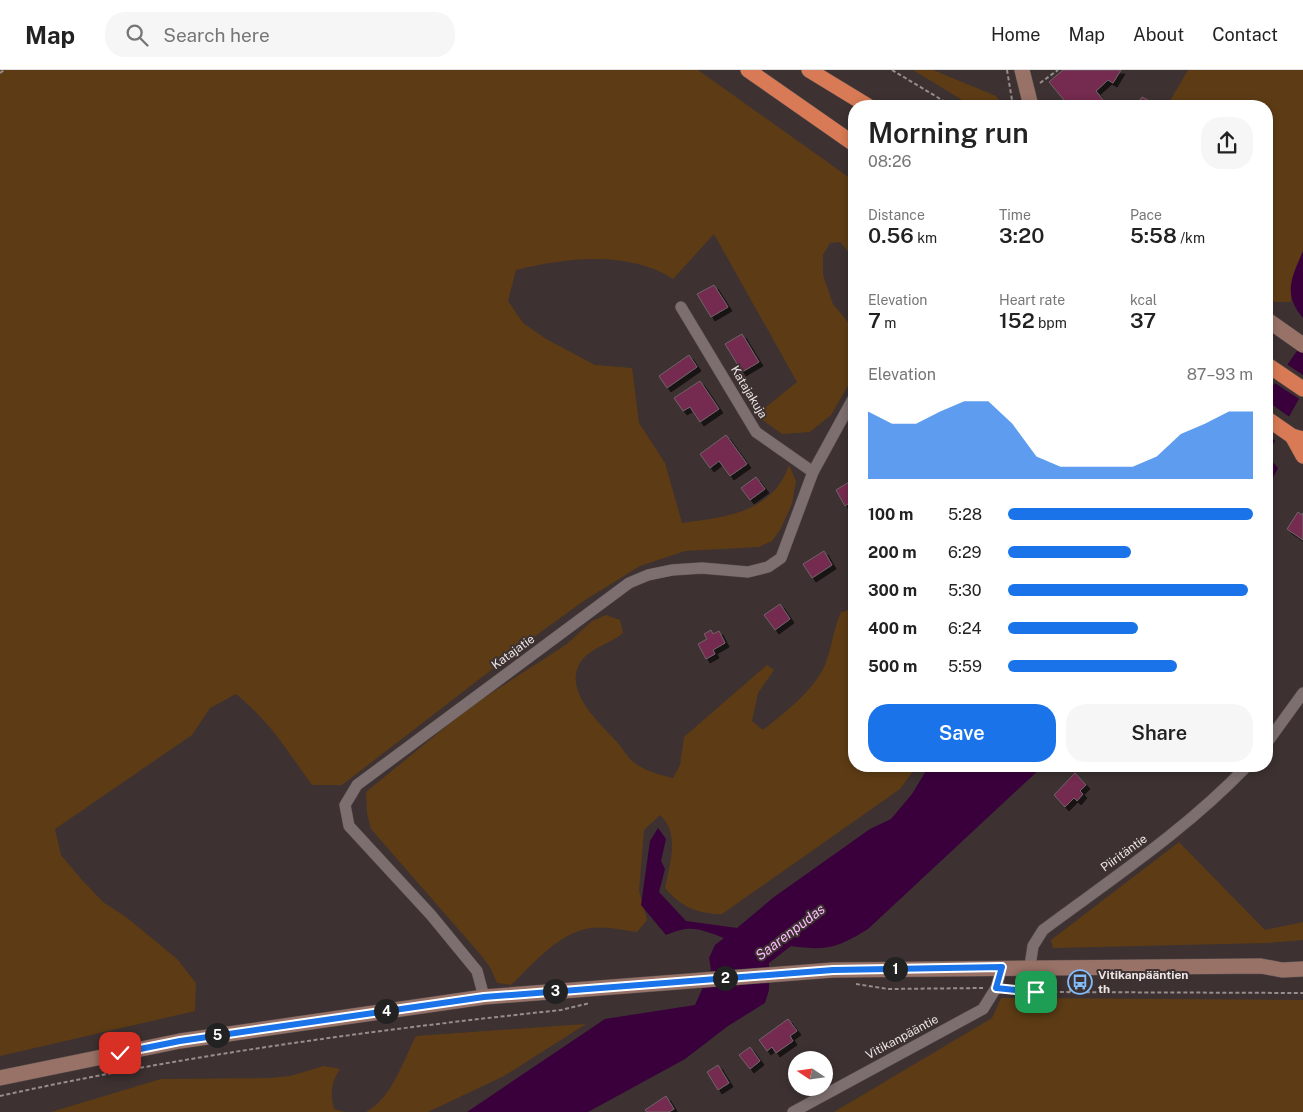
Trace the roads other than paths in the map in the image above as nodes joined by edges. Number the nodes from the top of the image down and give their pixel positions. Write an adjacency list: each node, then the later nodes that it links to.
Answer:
1 (748, 70): 6 (highway)
2 (809, 70): 4 (highway)
3 (1022, 70): 5 (main road)
4 (858, 100)
5 (1030, 100)
6 (848, 140)
7 (681, 307): 16 (street, Katajakuja)
8 (1273, 324): 9 (main road)
9 (1298, 342)
10 (1273, 369): 11 (highway)
11 (1303, 389)
12 (848, 408): 16 (street, Katajatie)
13 (1273, 423): 14 (highway)
14 (1297, 438): 15 (highway)
15 (1303, 456)
16 (813, 472): 25 (street, Katajatie)
17 (1303, 693): 18 (street)
18 (1273, 734)
19 (1241, 772): 21 (street, Piiritäntie)
20 (1303, 959): 22 (main road)
21 (1030, 966): 22 (main road); 23 (main road)
22 (1261, 966): 24 (main road)
23 (1002, 967): 25 (main road); 27 (street, Vitikanpääntie)
24 (1303, 969)
25 (484, 997): 26 (main road)
26 (0, 1078)
27 (793, 1112)

